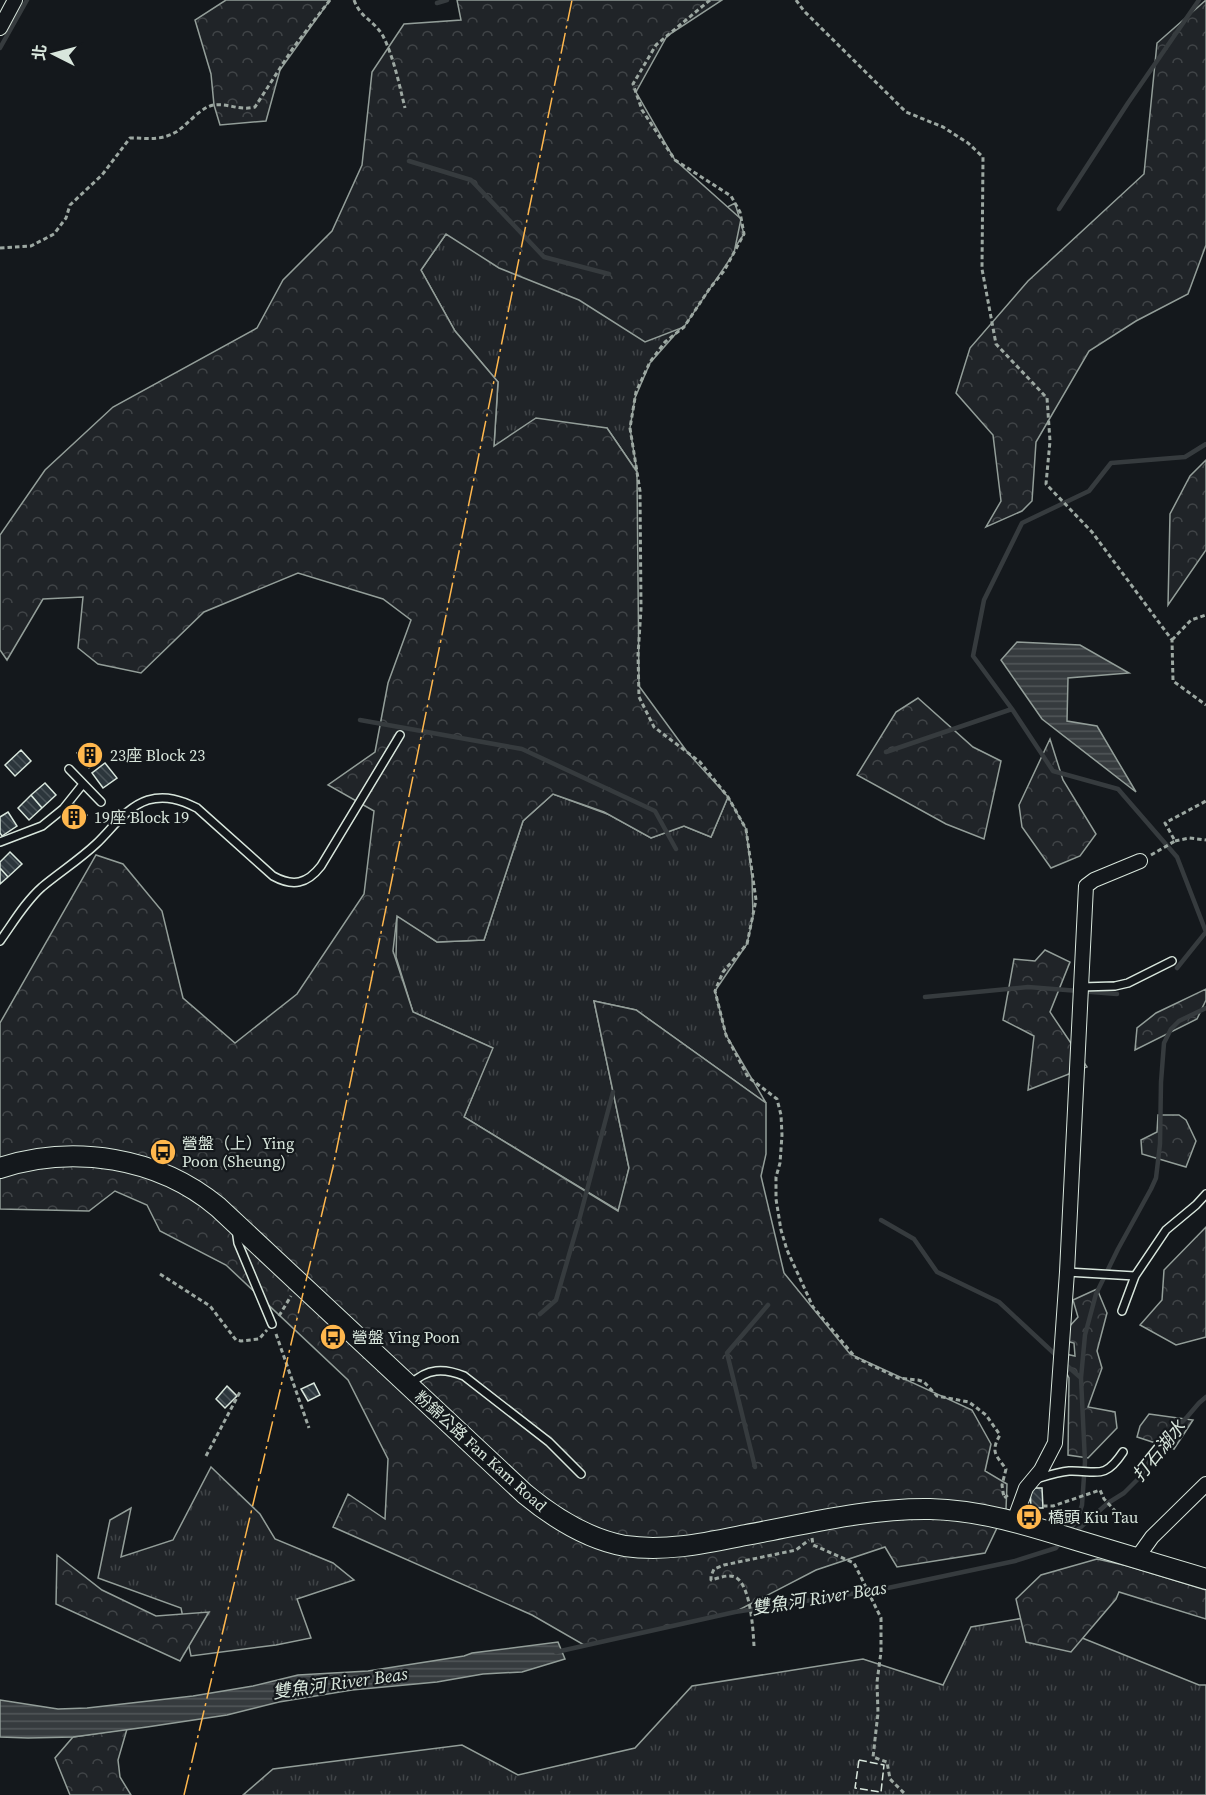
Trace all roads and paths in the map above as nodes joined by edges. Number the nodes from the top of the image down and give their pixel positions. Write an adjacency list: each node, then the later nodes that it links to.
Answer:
1 (15, 0): 6 (street)
2 (330, 0): 8 (path)
3 (354, 0): 7 (path)
4 (710, 0): 40 (path)
5 (796, 0): 10 (path)
6 (0, 28)
7 (405, 108)
8 (0, 248)
9 (1206, 615): 10 (path)
10 (1172, 640): 11 (path)
11 (1206, 705)
12 (400, 735): 21 (lane)
13 (69, 769): 14 (lane)
14 (83, 784): 16 (lane); 18 (lane)
15 (1206, 801): 19 (path)
16 (101, 802)
17 (1206, 840): 19 (path)
18 (0, 842)
19 (1175, 842): 20 (path)
20 (1140, 861): 23 (street)
21 (0, 941)
22 (1172, 961): 23 (lane)
23 (1081, 987): 27 (street)
24 (0, 1168): 26 (main road, 粉錦公路 Fan Kam Road)
25 (1206, 1194): 29 (lane)
26 (238, 1226): 33 (lane); 34 (main road, 粉錦公路 Fan Kam Road)
27 (1067, 1272): 29 (lane); 40 (street)
28 (160, 1274): 33 (path)
29 (1135, 1276): 31 (lane)
30 (292, 1295): 32 (path)
31 (1122, 1311)
32 (280, 1316)
33 (272, 1324): 36 (path)
34 (409, 1386): 39 (lane); 44 (main road, 粉錦公路 Fan Kam Road)
35 (241, 1390): 38 (path)
36 (309, 1428)
37 (1123, 1452): 40 (lane)
38 (206, 1456)
39 (581, 1474)
40 (1030, 1481): 44 (street)
41 (1206, 1484): 45 (street)
42 (1043, 1506): 43 (path)
43 (1117, 1513)
44 (1014, 1521): 45 (main road, 粉錦公路 Fan Kam Road)
45 (1137, 1558): 46 (main road, 粉錦公路 Fan Kam Road)
46 (1206, 1579)
47 (754, 1646): 48 (path)
48 (906, 1795)

